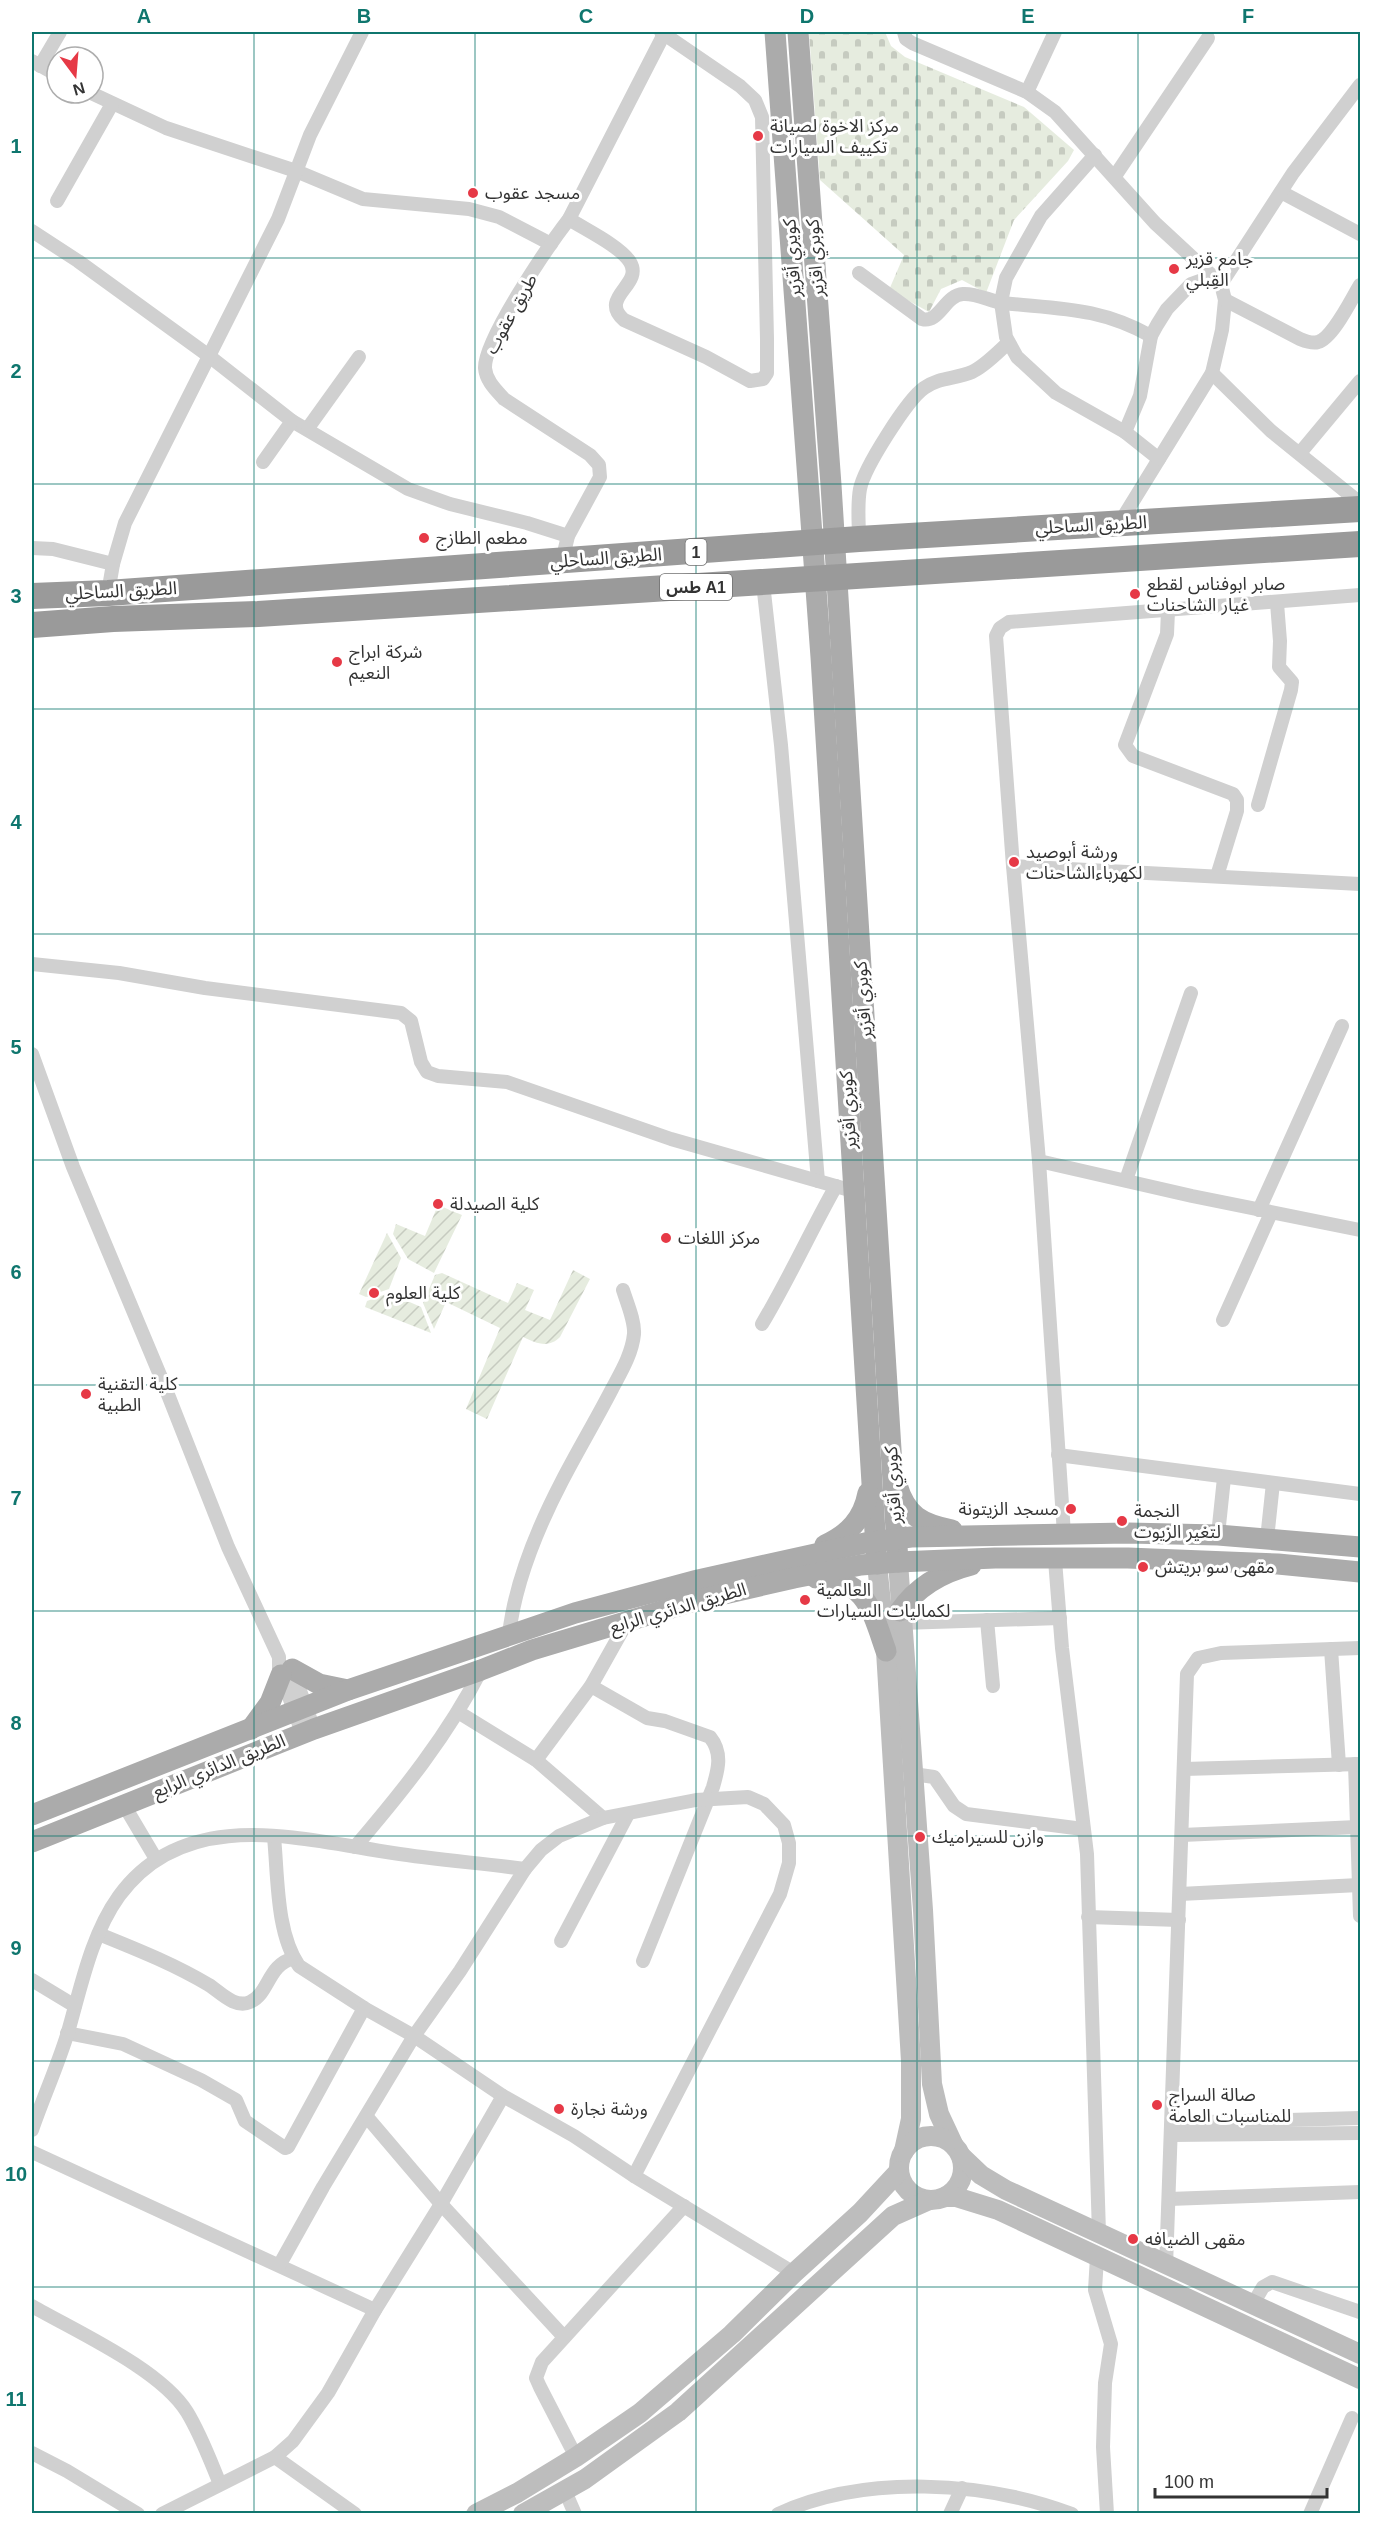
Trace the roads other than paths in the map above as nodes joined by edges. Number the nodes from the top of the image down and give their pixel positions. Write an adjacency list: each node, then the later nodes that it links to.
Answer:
1 (60, 32): 9 (street)
2 (362, 32): 15 (street)
3 (775, 32): 58 (main road, كويري أقزير)
4 (798, 32): 58 (main road, كوبري اقزير)
5 (904, 32): 11 (street)
6 (1054, 32): 11 (street)
7 (662, 33): 19 (street, طريق عقوب); 19 (street)
8 (1208, 38): 16 (street)
9 (36, 64)
10 (1360, 85): 17 (street)
11 (1026, 92): 14 (street)
12 (105, 100): 13 (street)
13 (112, 104): 15 (street); 18 (street)
14 (1095, 155): 16 (street); 27 (street)
15 (296, 171): 22 (street); 30 (street)
16 (1115, 176): 24 (street)
17 (1281, 192): 21 (street); 24 (street)
18 (57, 201)
19 (569, 219): 22 (street, طريق عقوب)
20 (32, 231): 30 (street)
21 (1360, 234)
22 (550, 243): 43 (street, طريق عقوب)
23 (859, 273): 27 (street)
24 (1221, 284): 26 (street); 28 (street)
25 (1360, 285): 26 (street)
26 (1225, 300): 32 (street)
27 (1001, 302): 28 (street); 29 (street)
28 (1151, 336): 36 (street)
29 (1008, 343): 36 (street); 44 (street)
30 (209, 356): 34 (street); 48 (street)
31 (359, 357): 35 (street)
32 (1212, 373): 37 (street); 38 (street)
33 (1360, 381): 37 (street)
34 (292, 421): 35 (street); 39 (street)
35 (308, 428): 43 (street)
36 (1125, 432): 38 (street)
37 (1300, 453): 40 (street)
38 (1159, 459): 42 (street)
39 (263, 462)
40 (1360, 503)
41 (1360, 509): 42 (highway, الطريق الساحلي / 1)
42 (1119, 524): 44 (highway, الطريق الساحلي / 1)
43 (568, 536): 47 (street, طريق عقوب)
44 (859, 539): 47 (highway, الطريق الساحلي / 1)
45 (1360, 544): 49 (highway, الطريق الساحلي / طس A1)
46 (32, 548): 48 (street)
47 (562, 561): 50 (highway, الطريق الساحلي / 1)
48 (113, 564): 50 (street)
49 (763, 583): 55 (highway, الطريق الساحلي / طس A1); 69 (street)
50 (108, 593): 51 (highway, الطريق الساحلي / 1)
51 (32, 596)
52 (1360, 596): 53 (street)
53 (1277, 603): 54 (street); 59 (street)
54 (1168, 611): 60 (street); 61 (street)
55 (113, 619): 56 (highway, الطريق الساحلي / طس A1); 57 (street)
56 (32, 625)
57 (32, 637)
58 (831, 656): 70 (main road, كويري أقزير); 77 (main road, كوبري أقزير)
59 (1258, 805)
60 (1013, 866): 61 (street); 67 (street)
61 (1217, 876): 62 (street)
62 (1360, 884)
63 (32, 964): 69 (street)
64 (1191, 993): 68 (street)
65 (1342, 1026): 71 (street)
66 (32, 1054): 104 (street)
67 (1039, 1161): 68 (street); 76 (street)
68 (1126, 1180): 71 (street)
69 (818, 1181): 70 (street)
70 (845, 1189): 75 (street); 78 (main road, كويري أقزير)
71 (1265, 1211): 72 (street); 74 (street)
72 (1360, 1230)
73 (623, 1290): 100 (street)
74 (1223, 1320)
75 (762, 1324)
76 (1058, 1455): 79 (street); 82 (street)
77 (892, 1463): 84 (main road); 85 (main road, كوبري أقزير)
78 (870, 1466): 87 (main road, كويري أقزير); 89 (main road)
79 (1224, 1478): 80 (street); 83 (street)
80 (1273, 1484): 81 (street); 86 (street)
81 (1360, 1494)
82 (1064, 1534): 83 (main road, الطريق الدائري الرابع); 84 (main road, الطريق الدائري الرابع)
83 (1218, 1535): 86 (main road, الطريق الدائري الرابع)
84 (982, 1536): 85 (main road, الطريق الدائري الرابع)
85 (896, 1539): 87 (main road, الطريق الدائري الرابع); 92 (main road, كوبري أقزير)
86 (1267, 1539): 88 (main road, الطريق الدائري الرابع)
87 (875, 1542): 89 (main road, الطريق الدائري الرابع); 93 (main road, كويري أقزير)
88 (1360, 1547)
89 (807, 1555): 100 (main road, الطريق الدائري الرابع)
90 (994, 1558): 91 (main road, الطريق الدائري الرابع); 92 (main road, الطريق الدائري الرابع); 96 (main road)
91 (1055, 1560): 94 (main road, الطريق الدائري الرابع); 97 (street)
92 (898, 1562): 93 (main road, الطريق الدائري الرابع); 96 (main road)
93 (877, 1564): 95 (main road, الطريق الدائري الرابع); 103 (main road)
94 (1360, 1572)
95 (794, 1578): 99 (main road, الطريق الدائري الرابع); 103 (main road)
96 (901, 1617): 98 (street); 117 (main road)
97 (1060, 1618): 98 (street); 124 (street)
98 (987, 1620): 107 (street)
99 (627, 1622): 105 (main road, الطريق الدائري الرابع); 106 (street)
100 (509, 1635): 108 (main road, الطريق الدائري الرابع)
101 (1360, 1648): 102 (street)
102 (1331, 1649): 115 (street); 116 (street)
103 (886, 1651): 153 (main road)
104 (284, 1667): 108 (main road); 109 (street); 111 (main road)
105 (481, 1670): 110 (street); 112 (main road, الطريق الدائري الرابع)
106 (591, 1686): 113 (street); 118 (street)
107 (993, 1686)
108 (348, 1690): 109 (main road, الطريق الدائري الرابع)
109 (300, 1709): 111 (main road, الطريق الدائري الرابع); 112 (street)
110 (458, 1712): 113 (street); 128 (street)
111 (251, 1729): 121 (main road, الطريق الدائري الرابع)
112 (308, 1731): 119 (main road, الطريق الدائري الرابع)
113 (536, 1760): 122 (street)
114 (1358, 1764): 115 (street); 123 (street)
115 (1339, 1765): 116 (street)
116 (1184, 1769): 125 (street)
117 (913, 1774): 124 (street); 152 (main road)
118 (709, 1798): 120 (street); 139 (street); 156 (street)
119 (123, 1805): 127 (main road, الطريق الدائري الرابع); 129 (street)
120 (628, 1814): 122 (street); 137 (street)
121 (32, 1815)
122 (603, 1818): 130 (street)
123 (1357, 1827): 125 (street); 131 (street)
124 (1083, 1828): 134 (street)
125 (1182, 1835): 132 (street)
126 (274, 1837): 128 (street); 129 (street); 138 (street)
127 (32, 1842)
128 (355, 1847): 130 (street)
129 (156, 1859): 136 (street)
130 (525, 1869): 144 (street)
131 (1359, 1885): 132 (street); 133 (street)
132 (1180, 1894): 135 (street)
133 (1360, 1916)
134 (1088, 1917): 135 (street); 162 (street)
135 (1179, 1920): 149 (street)
136 (99, 1934): 138 (street); 141 (street)
137 (561, 1941)
138 (294, 1958): 142 (street)
139 (643, 1961)
140 (32, 1980): 141 (street)
141 (75, 2006): 143 (street)
142 (364, 2008): 143 (street); 144 (street)
143 (68, 2033): 146 (street)
144 (414, 2036): 145 (street); 147 (street)
145 (503, 2096): 156 (street); 160 (street)
146 (37, 2098): 150 (street)
147 (367, 2118): 160 (street); 164 (street)
148 (1360, 2118): 149 (street)
149 (1171, 2129): 151 (street); 159 (street)
150 (32, 2130)
151 (1360, 2133)
152 (957, 2150): 153 (main road); 158 (main road); 162 (main road)
153 (904, 2151): 155 (main road)
154 (32, 2152): 164 (street)
155 (898, 2171): 158 (main road); 166 (main road)
156 (634, 2176): 161 (street)
157 (1360, 2192): 159 (street)
158 (937, 2199): 163 (main road); 179 (main road)
159 (1169, 2199): 165 (street)
160 (441, 2204): 169 (street); 171 (street)
161 (684, 2206): 166 (street); 171 (street)
162 (1099, 2233): 165 (main road)
163 (1097, 2257): 173 (main road); 192 (street)
164 (280, 2264): 169 (street)
165 (1166, 2266): 167 (main road)
166 (794, 2273): 175 (main road)
167 (1253, 2304): 170 (street); 172 (main road)
168 (32, 2306): 180 (street)
169 (375, 2310): 177 (street)
170 (1360, 2312)
171 (564, 2337): 178 (street)
172 (1360, 2354)
173 (1360, 2379)
174 (1352, 2418): 193 (street)
175 (600, 2440): 178 (main road); 179 (main road)
176 (32, 2453): 183 (street)
177 (275, 2457): 180 (street); 185 (street)
178 (576, 2457): 186 (main road)
179 (616, 2458): 182 (main road)
180 (220, 2484): 184 (street)
181 (962, 2488): 189 (street); 190 (street); 191 (street)
182 (565, 2491): 187 (main road); 188 (street)
183 (138, 2514)
184 (162, 2514)
185 (355, 2514)
186 (476, 2514)
187 (524, 2514)
188 (575, 2514)
189 (778, 2514)
190 (950, 2514)
191 (1072, 2514)
192 (1107, 2514)
193 (1311, 2514)

